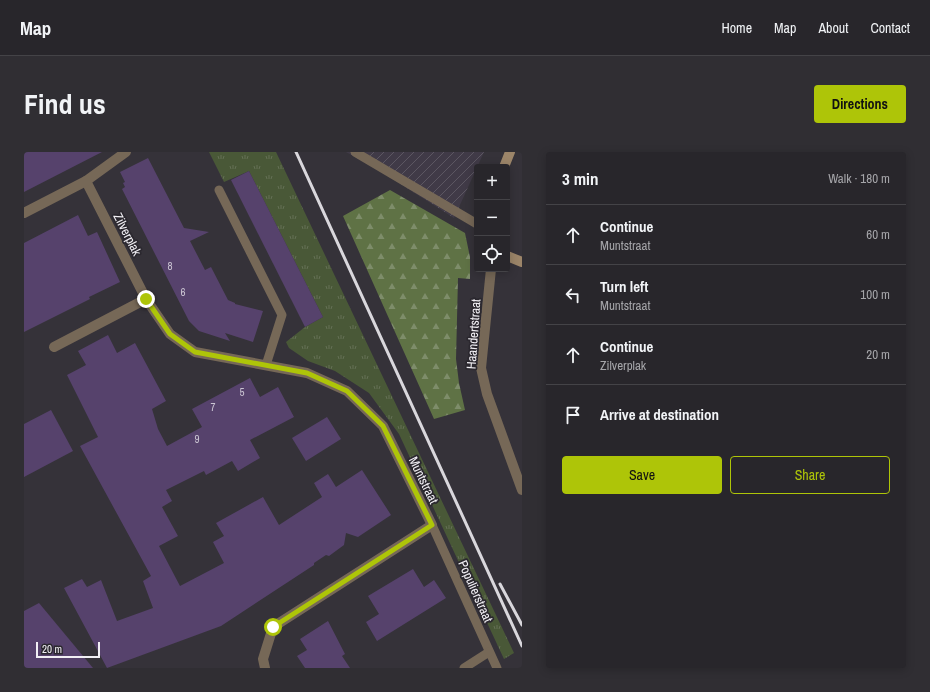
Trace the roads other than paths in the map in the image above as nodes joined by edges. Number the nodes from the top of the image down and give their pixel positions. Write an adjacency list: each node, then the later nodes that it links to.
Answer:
1 (126, 152): 5 (street)
2 (355, 152): 8 (lane)
3 (510, 152): 4 (street)
4 (505, 164)
5 (86, 181): 7 (street); 12 (street, Zilverplak)
6 (219, 190): 15 (lane)
7 (24, 213)
8 (474, 222)
9 (510, 257): 10 (street)
10 (522, 262)
11 (491, 272): 16 (street, Haandertstraat)
12 (146, 299): 13 (street); 14 (street, Zilverplak)
13 (54, 348)
14 (195, 352): 15 (street, Muntstraat)
15 (266, 365): 17 (street, Muntstraat)
16 (522, 490)
17 (432, 525): 18 (lane, Populierstraat); 19 (street, Muntstraat)
18 (489, 652): 20 (lane); 21 (lane, Populierstraat)
19 (265, 668)
20 (464, 668)
21 (497, 668)

